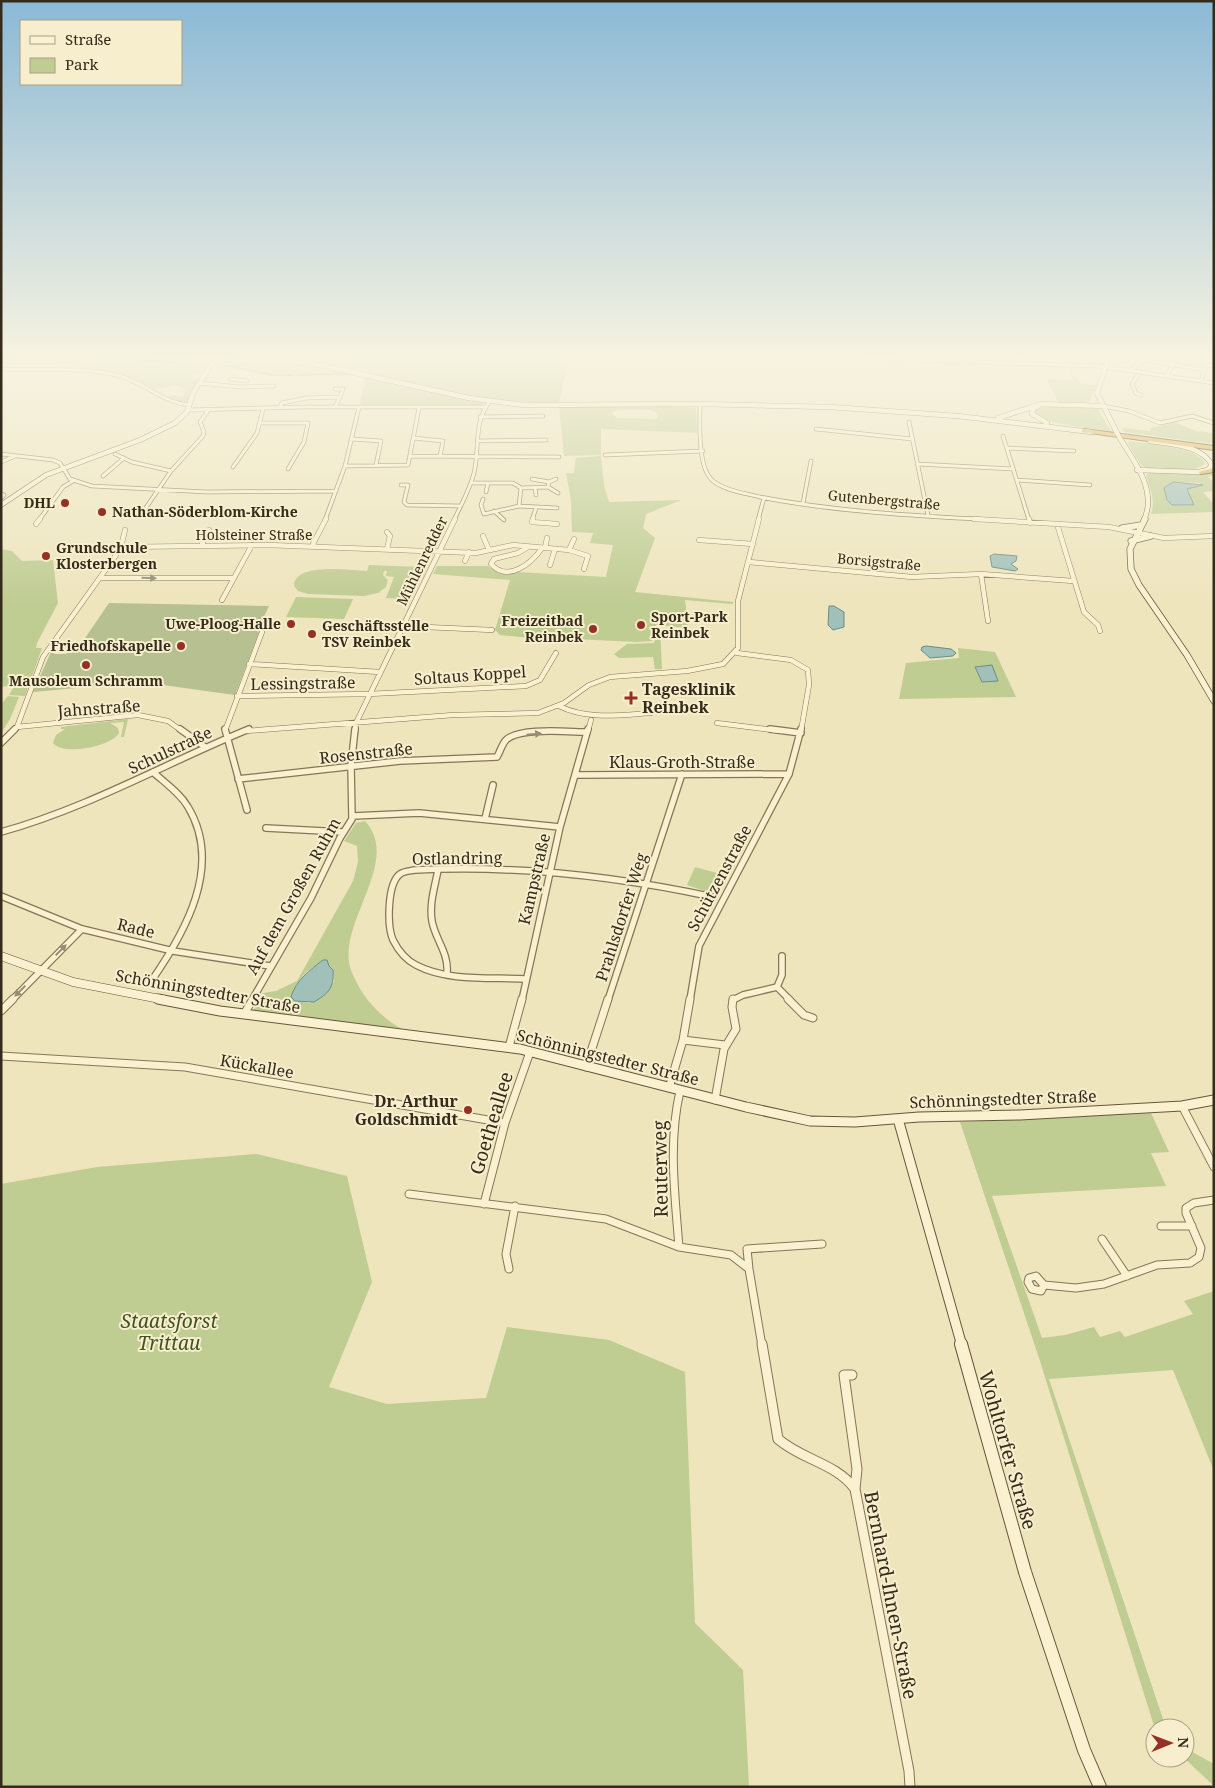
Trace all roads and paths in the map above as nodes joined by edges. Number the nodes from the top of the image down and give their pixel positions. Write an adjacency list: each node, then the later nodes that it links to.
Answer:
1 (143, 439): 38 (main road)
2 (200, 439): 39 (street)
3 (253, 439): 35 (street)
4 (305, 439): 37 (street)
5 (351, 439): 33 (street)
6 (358, 439): 34 (street)
7 (414, 439): 25 (street)
8 (428, 439): 26 (street)
9 (702, 439): 19 (street, Gutenbergstraße)
10 (912, 439): 32 (street)
11 (1004, 439): 17 (street)
12 (1121, 439): 40 (main road, bridge)
13 (1137, 439): 44 (main road)
14 (1149, 439): 18 (highway)
15 (546, 440): 16 (street)
16 (478, 441): 23 (street, Mühlenredder)
17 (1006, 448): 20 (street); 36 (street)
18 (1214, 448)
19 (702, 451): 27 (street); 66 (street, Gutenbergstraße)
20 (1074, 451)
21 (1, 454): 24 (street)
22 (115, 454): 29 (street)
23 (478, 455): 26 (street); 28 (street); 52 (street, Mühlenredder)
24 (15, 456): 31 (street); 38 (street)
25 (410, 456): 26 (street); 34 (street)
26 (440, 456)
27 (605, 456)
28 (559, 457)
29 (124, 458): 39 (street); 45 (street)
30 (811, 461): 68 (street)
31 (1, 462)
32 (917, 464): 36 (street); 76 (street)
33 (345, 466): 34 (street); 60 (street)
34 (376, 466)
35 (233, 467)
36 (1013, 468): 49 (street)
37 (288, 469)
38 (63, 470): 50 (street); 69 (main road)
39 (171, 470): 59 (street)
40 (1137, 470): 42 (main road); 43 (main road); 46 (main road)
41 (1214, 470): 44 (highway)
42 (1149, 472): 43 (main road); 46 (main road)
43 (1164, 472): 44 (main road)
44 (1201, 472)
45 (103, 476)
46 (1141, 478): 82 (main road)
47 (556, 479): 51 (street)
48 (532, 480): 51 (street)
49 (1017, 480): 55 (street); 78 (street)
50 (74, 481): 59 (street); 79 (street)
51 (549, 482): 56 (street)
52 (471, 483): 53 (street); 70 (street, Mühlenredder)
53 (488, 483): 57 (street); 61 (street)
54 (401, 485): 70 (street)
55 (1090, 485)
56 (548, 487): 58 (street); 62 (street)
57 (521, 488): 58 (street); 71 (street)
58 (535, 488): 64 (street)
59 (158, 490): 60 (street); 75 (street)
60 (336, 491): 101 (street)
61 (486, 492)
62 (558, 493)
63 (1, 494): 65 (street)
64 (536, 495)
65 (1, 498)
66 (764, 498): 68 (street, Gutenbergstraße); 97 (street)
67 (483, 499): 74 (street)
68 (803, 503): 76 (street, Gutenbergstraße)
69 (1, 506)
70 (462, 506): 106 (street, Mühlenredder)
71 (519, 506): 72 (street); 74 (street)
72 (536, 508): 73 (street); 80 (street)
73 (557, 508)
74 (494, 511): 77 (street)
75 (141, 515)
76 (928, 515): 78 (street, Gutenbergstraße)
77 (504, 520)
78 (1030, 523): 81 (street, Gutenbergstraße)
79 (36, 524)
80 (557, 524)
81 (1056, 524): 83 (street, Gutenbergstraße); 117 (street)
82 (1141, 525): 84 (main road); 88 (main road)
83 (1112, 527): 84 (street); 88 (street, Gutenbergstraße)
84 (1122, 528): 88 (street)
85 (125, 530): 100 (street)
86 (209, 530): 99 (street)
87 (387, 532): 104 (street)
88 (1136, 532): 90 (street); 92 (street); 96 (main road)
89 (483, 536): 107 (street)
90 (1151, 536): 92 (street); 96 (main road)
91 (1214, 536): 92 (street)
92 (1160, 537)
93 (547, 538): 103 (street)
94 (574, 539): 108 (street)
95 (700, 540): 97 (street)
96 (1131, 541): 130 (main road)
97 (753, 544): 111 (street)
98 (252, 545): 99 (street, Holsteiner Straße); 101 (street, Holsteiner Straße); 116 (street)
99 (201, 546): 100 (street, Holsteiner Straße)
100 (121, 547): 115 (street)
101 (314, 547): 104 (street, Holsteiner Straße)
102 (528, 547): 103 (street, Holsteiner Straße); 103 (street); 107 (street, Holsteiner Straße)
103 (543, 548): 105 (street, Holsteiner Straße)
104 (387, 549): 106 (street, Holsteiner Straße)
105 (555, 549): 108 (street, Holsteiner Straße); 112 (street)
106 (441, 550): 109 (street, Holsteiner Straße); 120 (street, Mühlenredder)
107 (489, 550): 109 (street, Holsteiner Straße)
108 (569, 550): 113 (street)
109 (469, 552): 110 (street)
110 (465, 562)
111 (749, 562): 114 (street, Borsigstraße); 125 (street)
112 (550, 565)
113 (584, 569)
114 (981, 574): 117 (street, Borsigstraße); 119 (street)
115 (100, 578): 116 (street, one-way to 116); 136 (street)
116 (234, 578): 118 (street)
117 (1073, 581): 122 (street)
118 (222, 600)
119 (988, 621)
120 (403, 626): 121 (street); 127 (street, Mühlenredder)
121 (492, 630)
122 (1100, 631)
123 (262, 632): 126 (street)
124 (556, 653): 128 (street, Soltaus Koppel)
125 (737, 653): 131 (street, Schulstraße); 138 (street, Schützenstraße)
126 (249, 664): 127 (street); 129 (street)
127 (380, 672): 128 (street, Mühlenredder)
128 (369, 694): 129 (street, Lessingstraße); 134 (street, Mühlenredder)
129 (237, 696): 139 (street)
130 (1214, 701)
131 (559, 706): 132 (street); 134 (street, Schulstraße)
132 (651, 713)
133 (591, 720): 137 (street, Kampstraße)
134 (356, 723): 139 (street, Schulstraße); 142 (street, Mühlenredder)
135 (717, 723): 138 (street)
136 (17, 727): 140 (street); 141 (street, Jahnstraße)
137 (587, 732): 142 (street, Rosenstraße, one-way to 137); 146 (street, Kampstraße)
138 (801, 733): 145 (street, Schützenstraße)
139 (227, 737): 141 (street, Schulstraße); 147 (street)
140 (1, 743)
141 (205, 746): 143 (street, Schulstraße)
142 (351, 766): 147 (street, Rosenstraße); 150 (street, Mühlenredder)
143 (153, 772): 154 (street, Schulstraße); 162 (street)
144 (682, 774): 145 (street, Klaus-Groth-Straße); 146 (street, Klaus-Groth-Straße); 158 (street, Prahlsdorfer Weg)
145 (789, 774): 174 (street, Schützenstraße)
146 (575, 775): 152 (street, Kampstraße)
147 (238, 779): 149 (street)
148 (493, 785): 151 (street)
149 (247, 810)
150 (353, 816): 151 (street, Auf dem Großen Ruhm); 155 (street, Auf dem Großen Ruhm)
151 (484, 819): 152 (street, Auf dem Großen Ruhm)
152 (560, 827): 157 (street, Kampstraße)
153 (266, 828): 155 (street)
154 (1, 832)
155 (343, 832): 165 (street, Auf dem Großen Ruhm)
156 (438, 870): 157 (street, Ostlandring); 167 (street); 167 (street, Ostlandring)
157 (550, 872): 158 (street, Ostlandring); 168 (street, Kampstraße)
158 (646, 883): 160 (street, Ostlandring); 179 (street, Prahlsdorfer Weg)
159 (1, 896): 161 (street, Rade)
160 (713, 897)
161 (82, 929): 162 (street, Rade); 166 (street, one-way to 161)
162 (172, 951): 165 (street, Rade); 169 (street)
163 (1, 956): 166 (main road, Schönningstedter Straße)
164 (782, 956): 170 (street)
165 (270, 966): 172 (street, Auf dem Großen Ruhm)
166 (40, 972): 171 (street, one-way to 171); 172 (main road, Schönningstedter Straße)
167 (447, 973): 168 (street, Ostlandring)
168 (526, 979): 176 (street, Kampstraße)
169 (152, 980)
170 (778, 986): 173 (street); 175 (street)
171 (1, 1011)
172 (244, 1014): 176 (main road, Schönningstedter Straße)
173 (813, 1018)
174 (684, 1040): 175 (street); 180 (street, Schützenstraße)
175 (725, 1045): 182 (street)
176 (509, 1047): 177 (main road, Schönningstedter Straße)
177 (530, 1052): 179 (main road, Schönningstedter Straße); 186 (street, Goetheallee)
178 (1, 1056): 186 (street, Kückallee)
179 (586, 1067): 180 (main road, Schönningstedter Straße)
180 (669, 1088): 181 (main road, Schönningstedter Straße)
181 (680, 1091): 182 (main road, Schönningstedter Straße); 196 (street, Reuterweg)
182 (715, 1100): 185 (main road, Schönningstedter Straße)
183 (1214, 1100): 184 (main road, Schönningstedter Straße)
184 (1182, 1106): 185 (main road, Schönningstedter Straße); 187 (street)
185 (898, 1119): 204 (main road, Wohltorfer Straße)
186 (505, 1122): 190 (street, Goetheallee)
187 (1214, 1167)
188 (409, 1194): 190 (street)
189 (1214, 1200): 193 (street)
190 (484, 1204): 191 (street)
191 (514, 1206): 196 (street); 197 (street)
192 (1161, 1226): 193 (street)
193 (1192, 1226): 199 (street)
194 (1102, 1240): 199 (street)
195 (822, 1244): 198 (street, Bernhard-Ihnen-Straße)
196 (679, 1247): 198 (street)
197 (509, 1269)
198 (749, 1269): 202 (street, Bernhard-Ihnen-Straße)
199 (1127, 1276): 200 (street)
200 (1044, 1285)
201 (852, 1375): 202 (street)
202 (854, 1489): 203 (street, Bernhard-Ihnen-Straße)
203 (910, 1787)
204 (1100, 1787)

